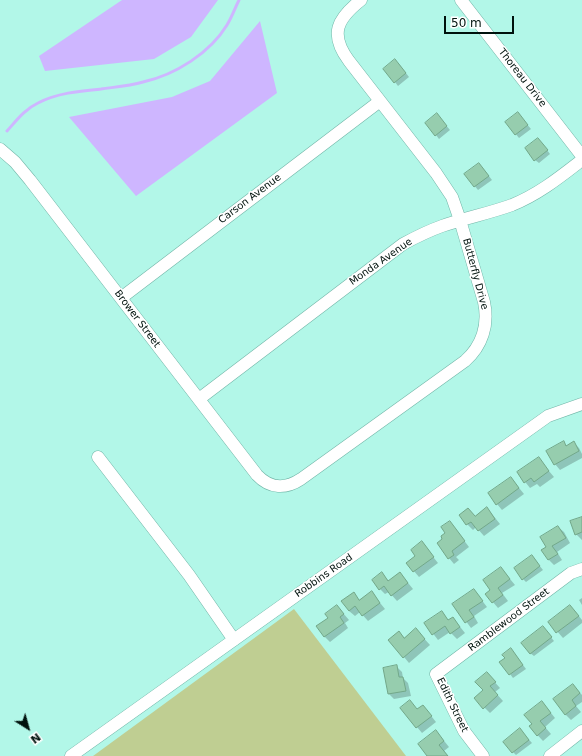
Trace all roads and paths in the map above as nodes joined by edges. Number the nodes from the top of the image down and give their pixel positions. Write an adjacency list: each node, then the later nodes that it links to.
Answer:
1 (361, 0): 3 (street, Butterfly Drive)
2 (461, 0): 5 (street, Thoreau Drive)
3 (380, 101): 7 (street, Butterfly Drive); 8 (street, Carson Avenue)
4 (0, 148): 8 (street, Brower Street)
5 (582, 156)
6 (582, 160): 7 (street, Monda Avenue)
7 (460, 220): 9 (street, Monda Avenue); 12 (street, Butterfly Drive)
8 (121, 298): 9 (street, Brower Street)
9 (199, 399): 12 (street, Brower Street)
10 (582, 404): 14 (street, Robbins Road)
11 (98, 456): 14 (street)
12 (276, 486)
13 (582, 569): 15 (street, Ramblewood Street)
14 (234, 640): 17 (street, Robbins Road)
15 (436, 674): 18 (street, Edith Street)
16 (582, 731): 19 (street)
17 (71, 756)
18 (483, 756)
19 (550, 756)

